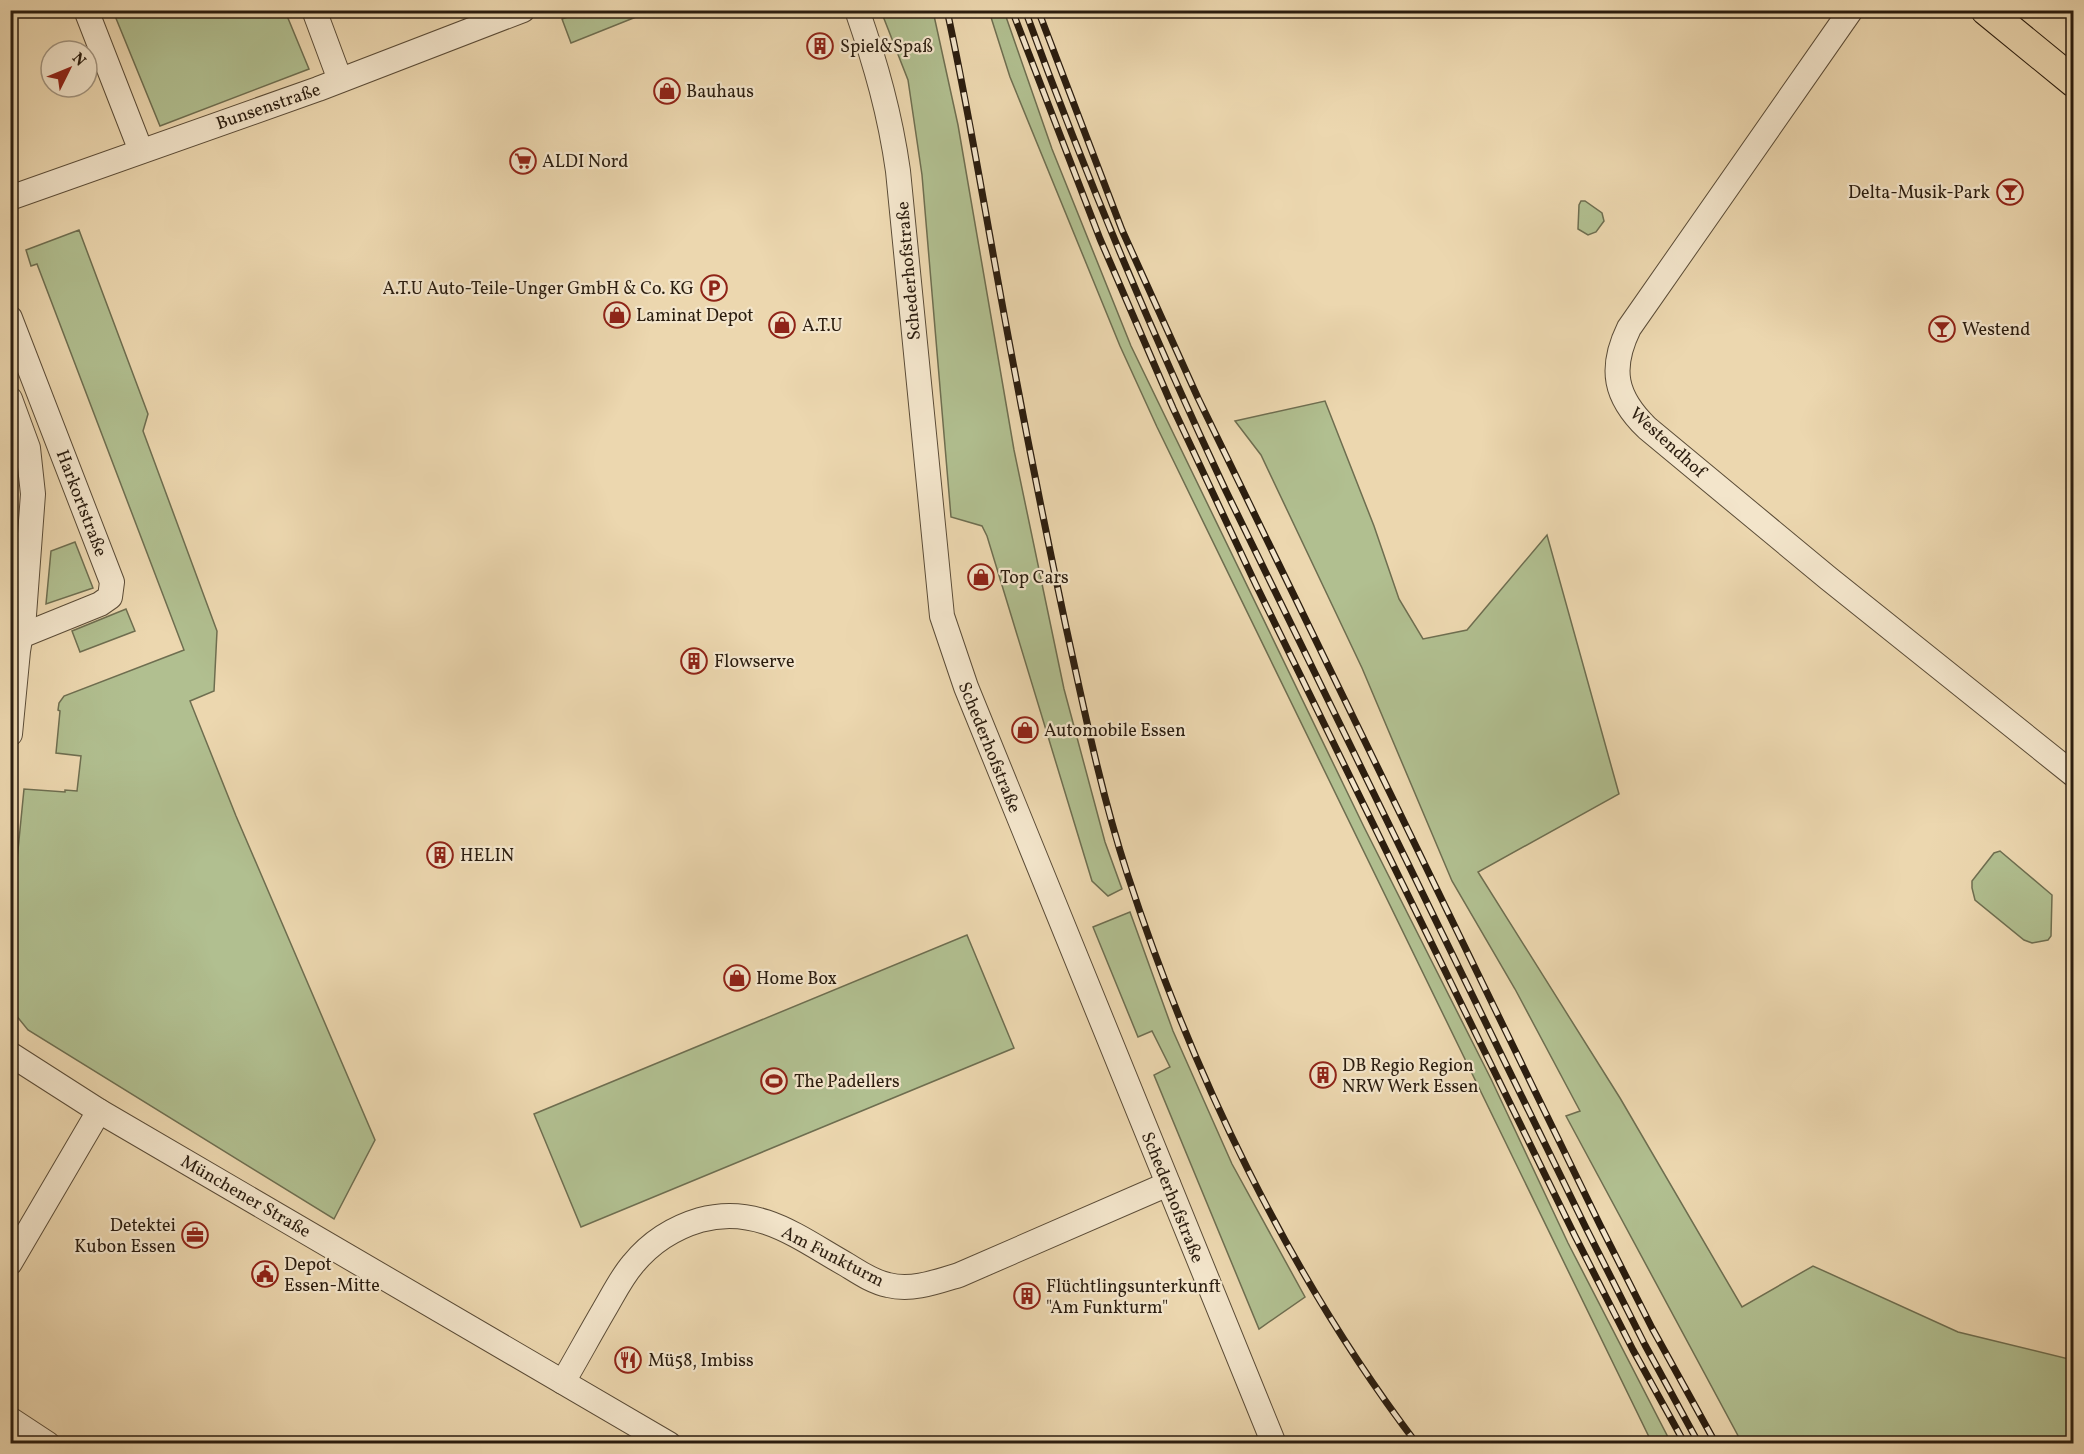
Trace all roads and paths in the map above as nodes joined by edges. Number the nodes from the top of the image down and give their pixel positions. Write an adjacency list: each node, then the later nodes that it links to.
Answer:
1 (86, 10): 12 (street)
2 (314, 10): 10 (street)
3 (523, 10): 8 (street, Bunsenstraße)
4 (857, 10): 21 (street, Schederhofstraße)
5 (1851, 10): 18 (street, Westendhof)
6 (2017, 10): 9 (main road)
7 (1987, 11): 11 (main road)
8 (471, 20): 10 (street, Bunsenstraße)
9 (2073, 57)
10 (340, 80): 12 (street, Bunsenstraße)
11 (2073, 82)
12 (141, 151): 13 (street, Bunsenstraße)
13 (10, 198)
14 (10, 318): 16 (street, Harkortstraße)
15 (10, 399): 16 (street, Harkortstraße)
16 (21, 636): 17 (street, Harkortstraße)
17 (10, 734)
18 (2073, 775)
19 (10, 1054): 20 (street, Münchener Straße)
20 (99, 1111): 22 (street); 23 (street, Münchener Straße)
21 (1168, 1184): 23 (street, Am Funkturm); 27 (street, Schederhofstraße)
22 (10, 1263)
23 (563, 1382): 26 (street, Münchener Straße)
24 (10, 1419): 25 (street)
25 (48, 1443)
26 (669, 1443)
27 (1274, 1443)

